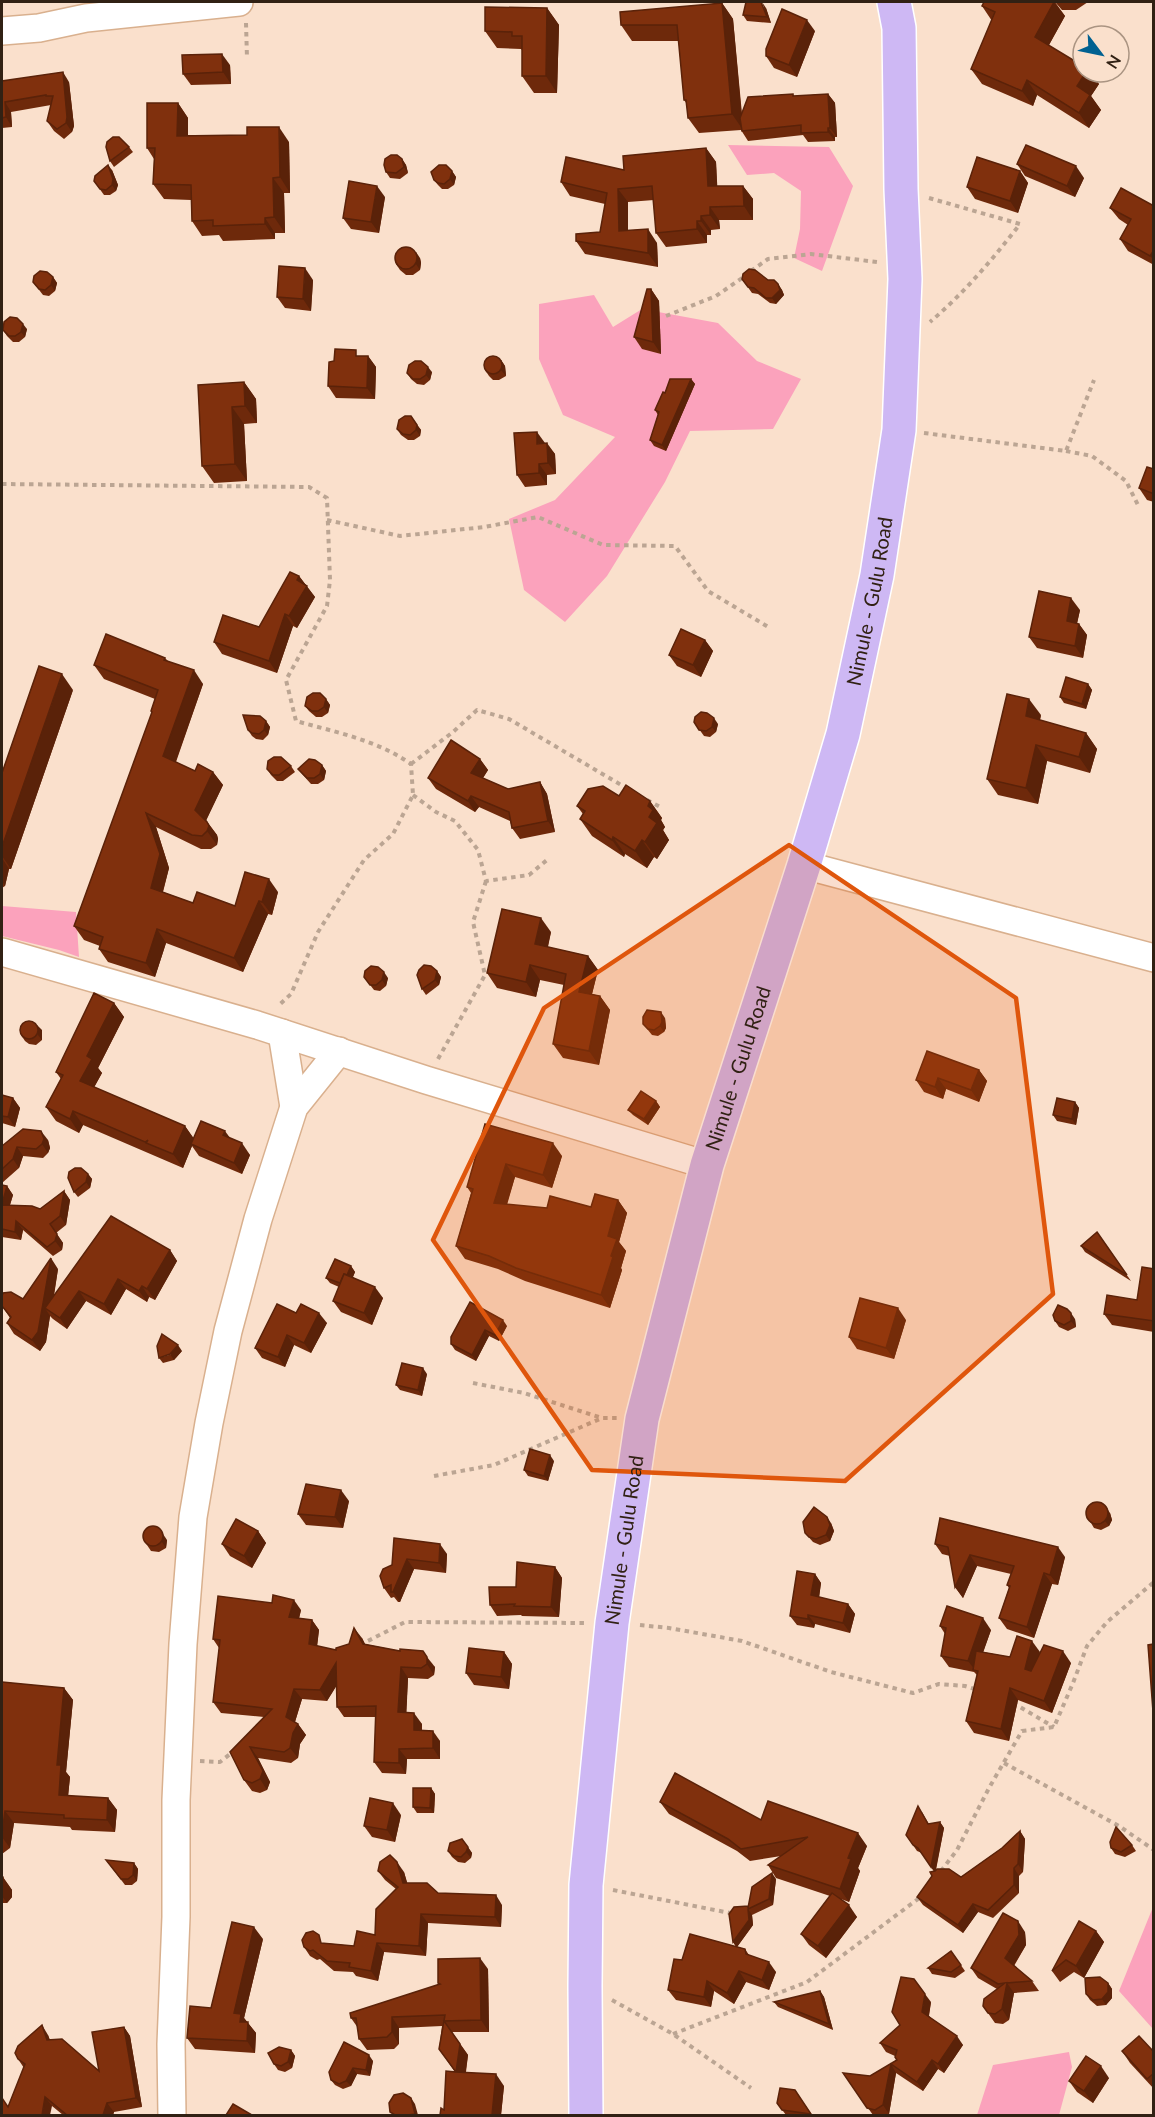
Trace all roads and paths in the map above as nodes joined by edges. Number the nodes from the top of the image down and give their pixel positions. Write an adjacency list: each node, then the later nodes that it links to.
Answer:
1 (58, 2): 4 (street)
2 (243, 7): 4 (street); 6 (path)
3 (900, 10): 7 (main road, Nimule - Gulu Road)
4 (86, 18): 5 (street)
5 (2, 32)
6 (247, 58)
7 (900, 189): 8 (main road, Nimule - Gulu Road); 10 (path)
8 (905, 279): 9 (path); 10 (main road, Nimule - Gulu Road)
9 (666, 316)
10 (904, 343): 12 (main road, Nimule - Gulu Road)
11 (1094, 380): 13 (path)
12 (899, 430): 13 (path); 24 (main road, Nimule - Gulu Road)
13 (1065, 451): 15 (path)
14 (2, 484): 16 (path)
15 (1139, 507)
16 (327, 520): 17 (path); 18 (path)
17 (770, 628)
18 (411, 764): 19 (path); 20 (path)
19 (633, 792)
20 (413, 795): 25 (path); 28 (path)
21 (642, 797): 22 (path)
22 (662, 808)
23 (547, 860): 25 (path)
24 (804, 865): 27 (street); 32 (main road, Nimule - Gulu Road)
25 (486, 880): 30 (path)
26 (2, 952): 28 (street)
27 (1154, 958)
28 (270, 1029): 29 (street); 31 (street)
29 (339, 1051): 30 (street); 31 (street)
30 (426, 1080): 32 (street)
31 (294, 1107): 47 (street)
32 (707, 1165): 35 (main road, Nimule - Gulu Road)
33 (473, 1383): 34 (path)
34 (602, 1418): 35 (path); 36 (path)
35 (642, 1419): 41 (main road, Nimule - Gulu Road)
36 (434, 1476)
37 (1154, 1582): 38 (path)
38 (1004, 1763): 39 (path); 40 (path)
39 (1154, 1850)
40 (938, 1875)
41 (586, 1885): 43 (path); 44 (main road, Nimule - Gulu Road)
42 (926, 1892): 45 (path)
43 (730, 1913)
44 (585, 1986): 45 (path); 48 (main road, Nimule - Gulu Road)
45 (673, 2034): 46 (path)
46 (751, 2088)
47 (172, 2115)
48 (586, 2115)

